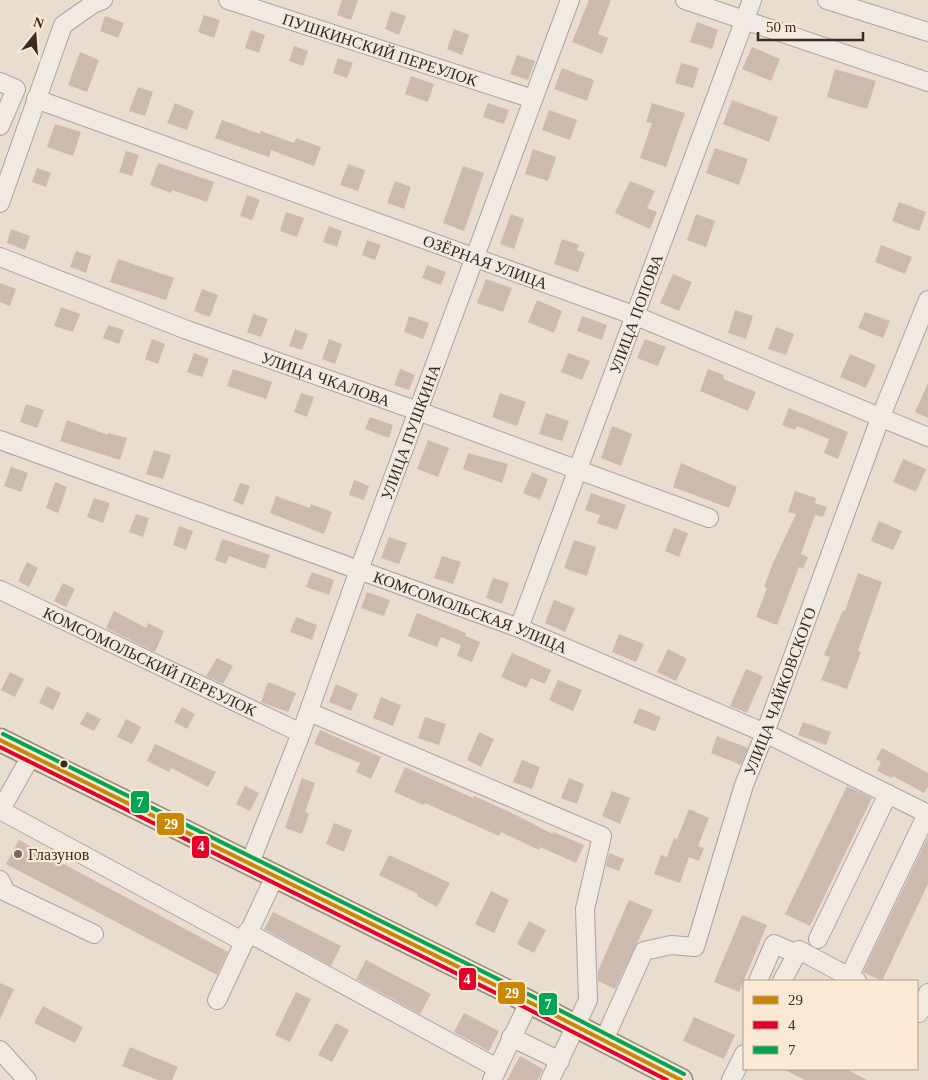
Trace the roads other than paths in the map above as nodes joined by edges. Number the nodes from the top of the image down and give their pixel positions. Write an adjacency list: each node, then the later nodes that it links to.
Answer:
1 (103, 0): 11 (street)
2 (228, 0): 12 (street, ПУШКИНСКИЙ ПЕРЕУЛОК)
3 (570, 0): 12 (street, УЛИЦА ПУШКИНА)
4 (685, 0): 7 (street)
5 (752, 0): 7 (street, УЛИЦА ПОПОВА)
6 (826, 0): 8 (street)
7 (745, 19): 10 (street); 18 (street, УЛИЦА ПОПОВА)
8 (928, 32)
9 (0, 82): 13 (street)
10 (928, 82)
11 (36, 99): 14 (street); 15 (street, ОЗЁРНАЯ УЛИЦА)
12 (533, 99): 15 (street, УЛИЦА ПУШКИНА)
13 (0, 126)
14 (0, 203)
15 (474, 257): 18 (street, ОЗЁРНАЯ УЛИЦА); 19 (street, УЛИЦА ПУШКИНА)
16 (0, 258): 19 (street, УЛИЦА ЧКАЛОВА)
17 (928, 300): 20 (street, УЛИЦА ЧАЙКОВСКОГО)
18 (636, 316): 20 (street, ОЗЁРНАЯ УЛИЦА); 23 (street, УЛИЦА ПОПОВА)
19 (418, 411): 23 (street, УЛИЦА ЧКАЛОВА); 25 (street, УЛИЦА ПУШКИНА)
20 (881, 416): 21 (street, ОЗЁРНАЯ УЛИЦА); 30 (street, УЛИЦА ЧАЙКОВСКОГО)
21 (928, 437)
22 (0, 440): 25 (street, КОМСОМОЛЬСКАЯ УЛИЦА)
23 (578, 470): 24 (street, УЛИЦА ЧКАЛОВА); 27 (street, УЛИЦА ПОПОВА)
24 (709, 518)
25 (359, 570): 27 (street, КОМСОМОЛЬСКАЯ УЛИЦА); 28 (street, УЛИЦА ПУШКИНА)
26 (0, 590): 29 (street, КОМСОМОЛЬСКИЙ ПЕРЕУЛОК)
27 (519, 628): 30 (street, КОМСОМОЛЬСКАЯ УЛИЦА)
28 (309, 712): 29 (street, УЛИЦА ПУШКИНА); 50 (street)
29 (301, 733): 36 (street, УЛИЦА ПУШКИНА)
30 (765, 733): 33 (street, КОМСОМОЛЬСКАЯ УЛИЦА); 52 (street, УЛИЦА ЧАЙКОВСКОГО)
31 (0, 740): 32 (main road)
32 (31, 756): 34 (street); 36 (main road)
33 (888, 794): 35 (street, КОМСОМОЛЬСКАЯ УЛИЦА); 41 (street)
34 (0, 811): 40 (street)
35 (927, 814): 43 (street)
36 (250, 864): 37 (main road)
37 (275, 876): 40 (street); 48 (main road)
38 (0, 880): 39 (street)
39 (94, 934)
40 (245, 937): 47 (street); 56 (street)
41 (818, 939)
42 (797, 954): 43 (street); 44 (street); 45 (street)
43 (853, 979)
44 (758, 980)
45 (783, 980)
46 (928, 992): 49 (street)
47 (217, 1000)
48 (530, 1002): 50 (main road); 51 (street)
49 (921, 1014)
50 (577, 1026): 52 (main road); 55 (street)
51 (511, 1037): 55 (street); 56 (street)
52 (604, 1040): 59 (main road)
53 (0, 1050): 57 (street)
54 (743, 1056): 60 (street)
55 (560, 1061): 58 (street)
56 (494, 1074)
57 (27, 1080)
58 (550, 1080)
59 (681, 1080)
60 (731, 1080)

